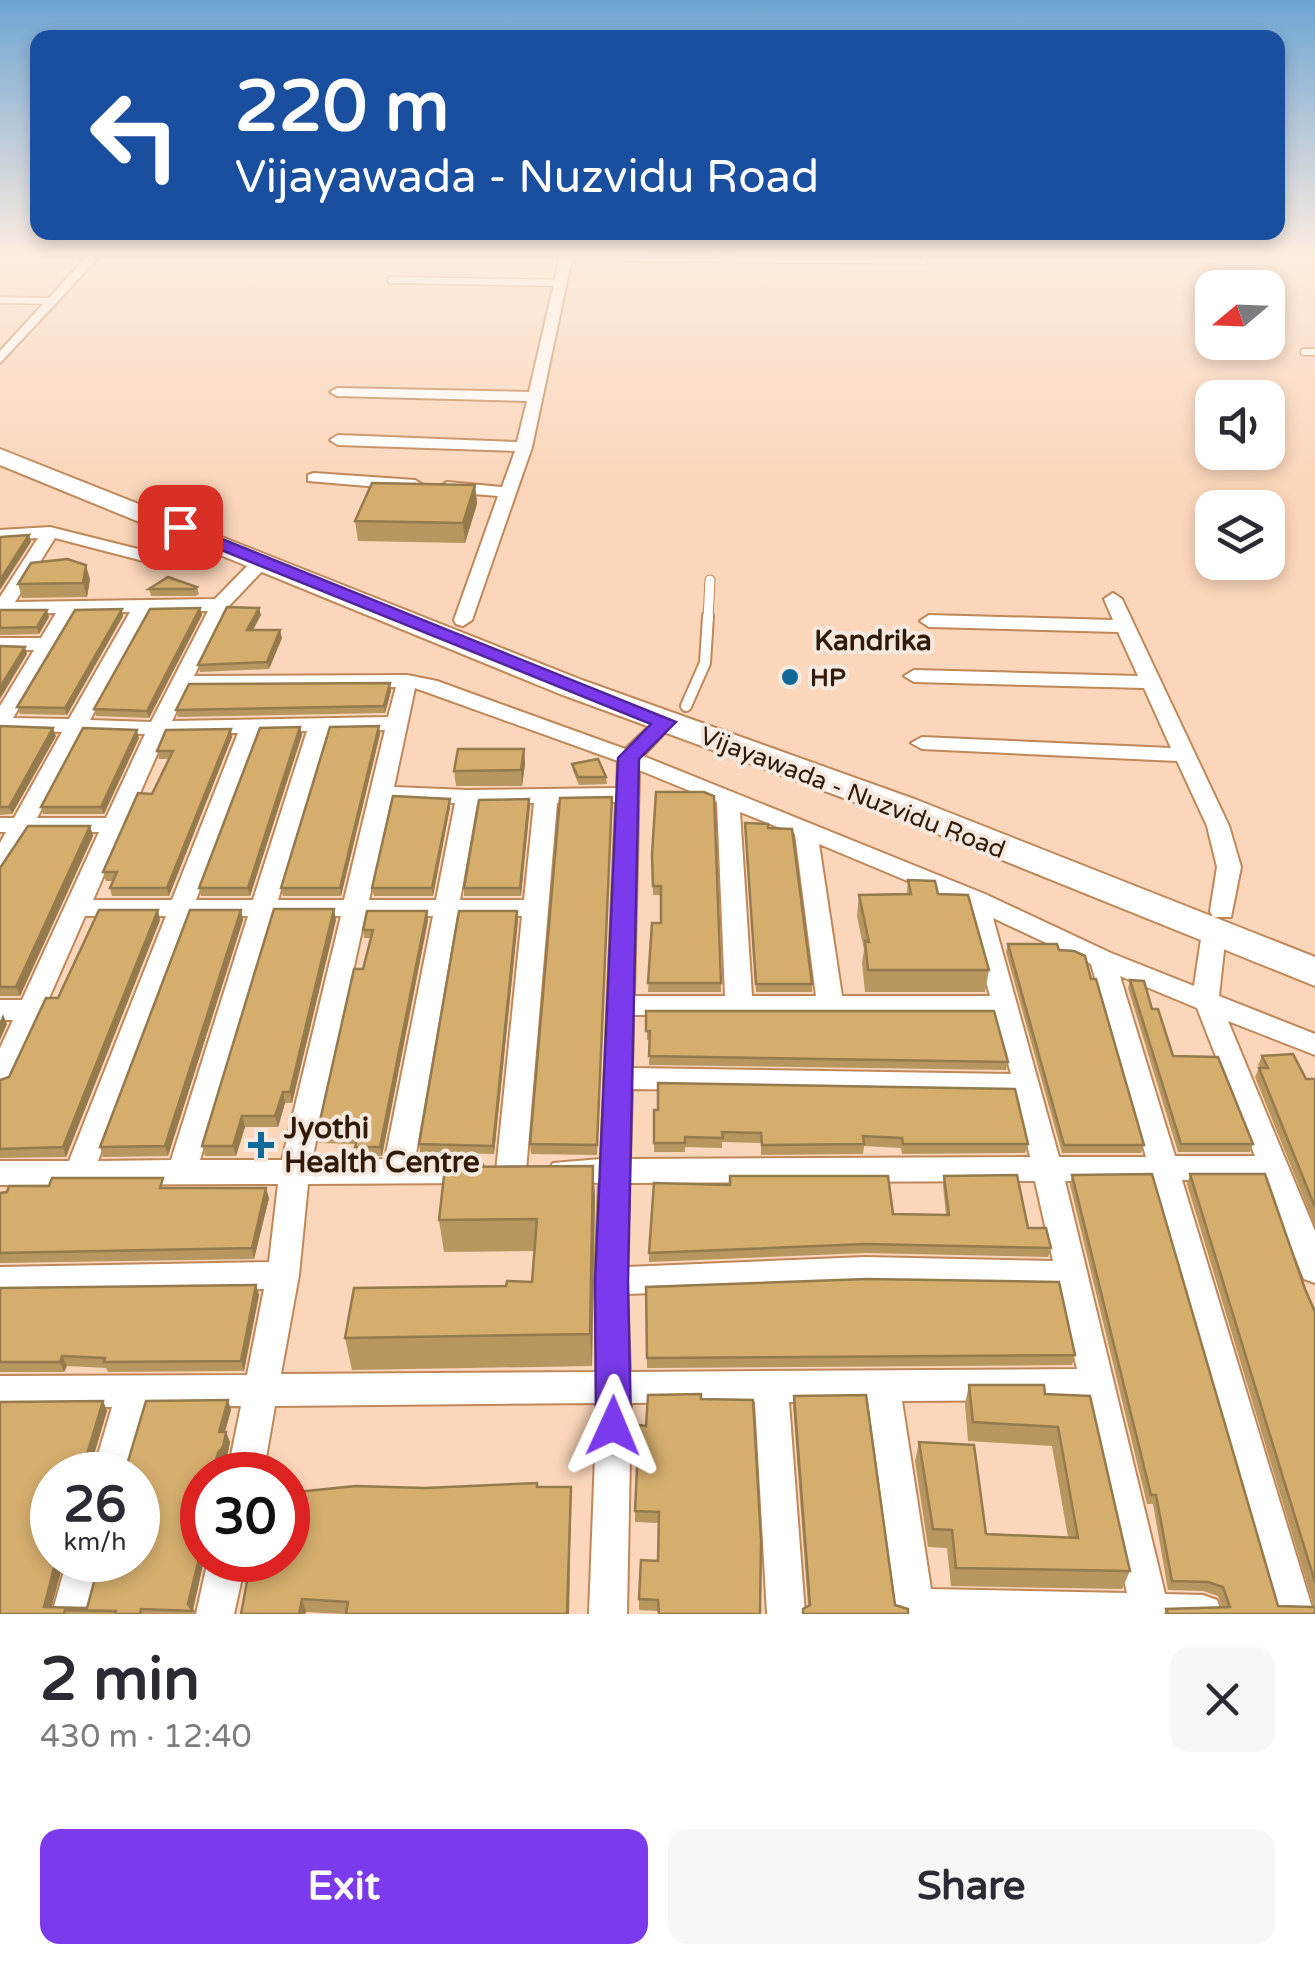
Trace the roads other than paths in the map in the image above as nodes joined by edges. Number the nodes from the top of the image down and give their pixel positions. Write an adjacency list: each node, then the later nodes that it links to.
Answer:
1 (28, 328): 5 (street)
2 (551, 328): 7 (street)
3 (1304, 352): 4 (lane)
4 (1315, 352)
5 (0, 359)
6 (337, 392): 7 (street)
7 (535, 397): 10 (street)
8 (0, 440): 24 (main road, Vijayawada - Nuzvidu Road)
9 (338, 440): 10 (street)
10 (524, 447): 13 (street)
11 (0, 456): 16 (main road, Vijayawada - Nuzvidu Road)
12 (314, 478): 13 (street)
13 (509, 492): 24 (street)
14 (50, 532): 15 (street); 16 (street); 23 (street)
15 (0, 534)
16 (200, 542): 17 (main road, Vijayawada - Nuzvidu Road)
17 (255, 566): 19 (street); 35 (main road, Vijayawada - Nuzvidu Road)
18 (710, 580): 35 (lane)
19 (225, 598): 22 (street); 31 (street)
20 (1113, 599): 26 (street)
21 (69, 607): 22 (street); 23 (street); 28 (street)
22 (142, 607): 38 (street)
23 (1, 608)
24 (463, 620): 35 (main road, Vijayawada - Nuzvidu Road)
25 (929, 621): 26 (street)
26 (1126, 626): 32 (street)
27 (0, 644): 28 (street)
28 (46, 644): 34 (street)
29 (914, 676): 32 (street)
30 (406, 681): 31 (street); 37 (street); 43 (street)
31 (182, 682): 41 (street)
32 (1152, 682): 44 (street)
33 (0, 683): 34 (street)
34 (24, 683): 36 (street)
35 (670, 719): 43 (street); 61 (main road, Vijayawada - Nuzvidu Road)
36 (0, 723): 38 (street)
37 (397, 723): 39 (street); 45 (street)
38 (80, 725): 41 (street); 50 (street)
39 (319, 725): 40 (street); 56 (street)
40 (251, 726): 41 (street); 55 (street)
41 (158, 728): 51 (street)
42 (922, 743): 44 (street)
43 (633, 754): 46 (street); 49 (street)
44 (1185, 755): 61 (street)
45 (381, 793): 48 (street); 60 (street)
46 (627, 794): 47 (street); 68 (street)
47 (546, 796): 48 (street); 59 (street)
48 (467, 797): 58 (street)
49 (728, 801): 52 (street); 66 (street)
50 (10, 825): 51 (street); 53 (street)
51 (114, 825): 57 (street)
52 (806, 833): 54 (street); 67 (street)
53 (0, 864)
54 (976, 900): 63 (street); 69 (street)
55 (182, 907): 56 (street); 57 (street); 85 (street)
56 (263, 907): 60 (street); 81 (street)
57 (77, 908): 71 (street)
58 (447, 908): 59 (street); 60 (street); 83 (street)
59 (535, 908): 80 (street)
60 (354, 910): 82 (street)
61 (1216, 931): 62 (main road, Vijayawada - Nuzvidu Road); 64 (main road, Vijayawada - Nuzvidu Road); 65 (street)
62 (1315, 947)
63 (1102, 959): 65 (street); 76 (street)
64 (1315, 972)
65 (1206, 991): 72 (street); 77 (street)
66 (739, 1004): 67 (street); 68 (street)
67 (830, 1004): 69 (street)
68 (620, 1006): 74 (street)
69 (1005, 1006): 75 (street)
70 (0, 1010): 71 (street)
71 (31, 1010): 73 (street)
72 (1315, 1045)
73 (0, 1078)
74 (618, 1078): 75 (street); 79 (street)
75 (1028, 1086): 78 (street)
76 (1164, 1168): 77 (street); 78 (street); 109 (street)
77 (1276, 1168): 86 (street)
78 (1048, 1169): 79 (street); 88 (street)
79 (615, 1170): 80 (street); 90 (street)
80 (510, 1171): 83 (street)
81 (182, 1172): 82 (street); 85 (street)
82 (294, 1172): 83 (street); 87 (street)
83 (398, 1172)
84 (0, 1173): 85 (street)
85 (80, 1173)
86 (1315, 1269)
87 (283, 1276): 89 (street); 95 (street)
88 (1072, 1276): 90 (street); 93 (street)
89 (0, 1281)
90 (612, 1281): 94 (street)
91 (772, 1384): 92 (street); 94 (street); 107 (street)
92 (883, 1384): 93 (street); 102 (street)
93 (1097, 1384): 103 (street)
94 (614, 1388): 95 (street); 106 (street)
95 (264, 1390): 96 (street); 99 (street)
96 (134, 1391): 97 (street); 98 (street)
97 (0, 1394)
98 (117, 1452)
99 (250, 1452)
100 (80, 1582): 104 (street)
101 (222, 1582): 105 (street)
102 (915, 1611): 103 (street)
103 (1150, 1613): 108 (street)
104 (71, 1614)
105 (215, 1614)
106 (608, 1614)
107 (786, 1614)
108 (1204, 1614)
109 (1295, 1614)

